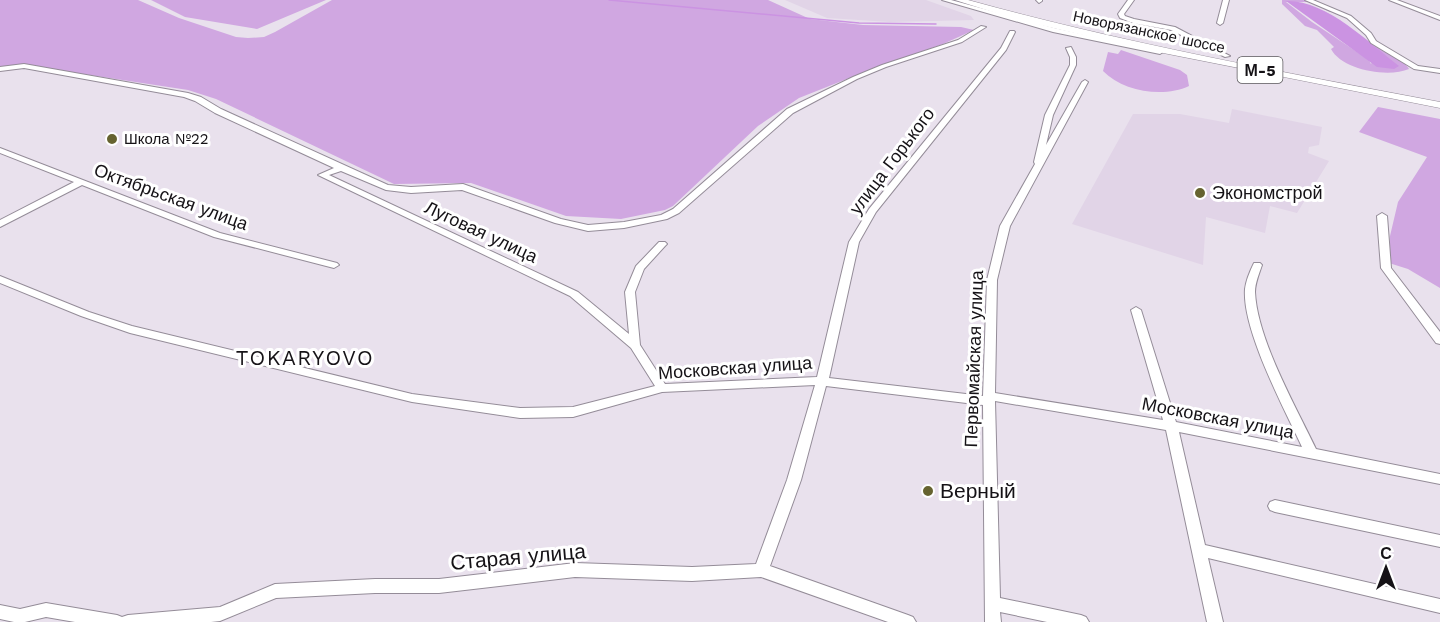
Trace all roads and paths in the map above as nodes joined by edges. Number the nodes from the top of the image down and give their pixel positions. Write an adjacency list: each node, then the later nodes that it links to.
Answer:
1 (945, 0): 13 (street)
2 (959, 0): 13 (highway, Новорязанское шоссе / М-5)
3 (982, 0): 14 (highway, Новорязанское шоссе / М-5)
4 (1131, 0): 14 (street)
5 (1226, 0): 9 (street)
6 (1308, 0): 16 (street)
7 (1392, 0): 8 (street)
8 (1440, 18)
9 (1220, 22)
10 (983, 27): 21 (street)
11 (1012, 32): 33 (street, улица Горького)
12 (1069, 48): 22 (street)
13 (1178, 55): 19 (highway, Новорязанское шоссе / М-5)
14 (1227, 56): 18 (highway, Новорязанское шоссе / М-5)
15 (0, 69): 21 (street)
16 (1440, 71)
17 (1084, 82): 22 (street, Первомайская улица)
18 (1440, 96)
19 (1440, 105)
20 (0, 150): 23 (street, Октябрьская улица)
21 (341, 168): 32 (street, Луговая улица)
22 (1036, 171): 35 (street, Первомайская улица)
23 (81, 182): 25 (street); 27 (street, Октябрьская улица)
24 (1382, 216): 31 (street)
25 (0, 224)
26 (662, 244): 32 (street)
27 (334, 265)
28 (1257, 265): 37 (street)
29 (0, 279): 34 (street, Московская улица)
30 (1136, 310): 36 (street)
31 (1440, 340)
32 (635, 345): 34 (street)
33 (822, 381): 34 (street, Московская улица); 35 (street, Московская улица); 42 (street, улица Горького)
34 (662, 388)
35 (989, 399): 36 (street, Московская улица); 43 (street, Первомайская улица)
36 (1170, 426): 37 (street, Московская улица); 41 (street)
37 (1312, 455): 38 (street, Московская улица)
38 (1440, 479)
39 (1275, 506): 40 (street)
40 (1440, 541)
41 (1199, 550): 44 (street); 51 (street)
42 (761, 570): 47 (street, Старая улица); 48 (street, Старая улица)
43 (992, 603): 49 (street, Первомайская улица); 50 (street)
44 (1440, 606)
45 (0, 612): 46 (street)
46 (117, 622)
47 (128, 622)
48 (908, 622)
49 (993, 622)
50 (1081, 622)
51 (1215, 622)

